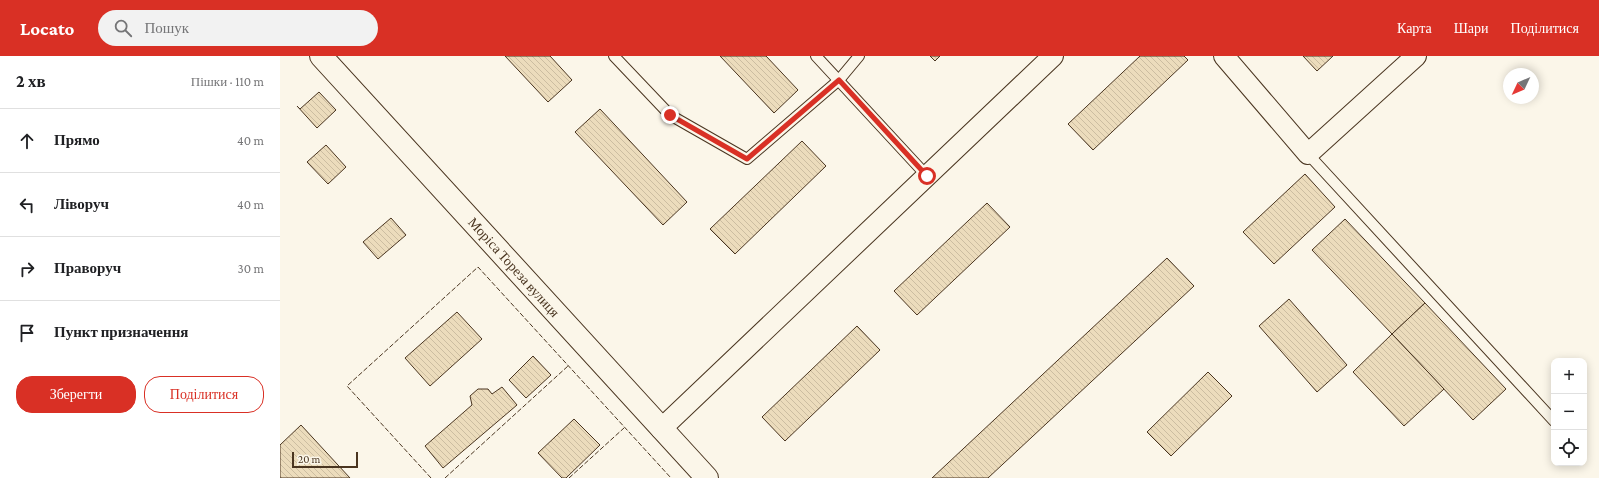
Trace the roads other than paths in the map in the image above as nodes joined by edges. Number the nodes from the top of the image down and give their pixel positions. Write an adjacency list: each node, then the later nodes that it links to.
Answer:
1 (321, 56): 12 (street, Моріса Тореза вулиця)
2 (816, 56): 8 (lane)
3 (859, 56): 8 (lane)
4 (1053, 56): 10 (street)
5 (1224, 56): 9 (street)
6 (1416, 56): 9 (street)
7 (617, 57): 8 (lane)
8 (839, 80): 10 (lane)
9 (1308, 154): 11 (lane)
10 (927, 176): 12 (street)
11 (1551, 418)
12 (660, 429): 13 (street, Моріса Тореза вулиця)
13 (707, 478)

